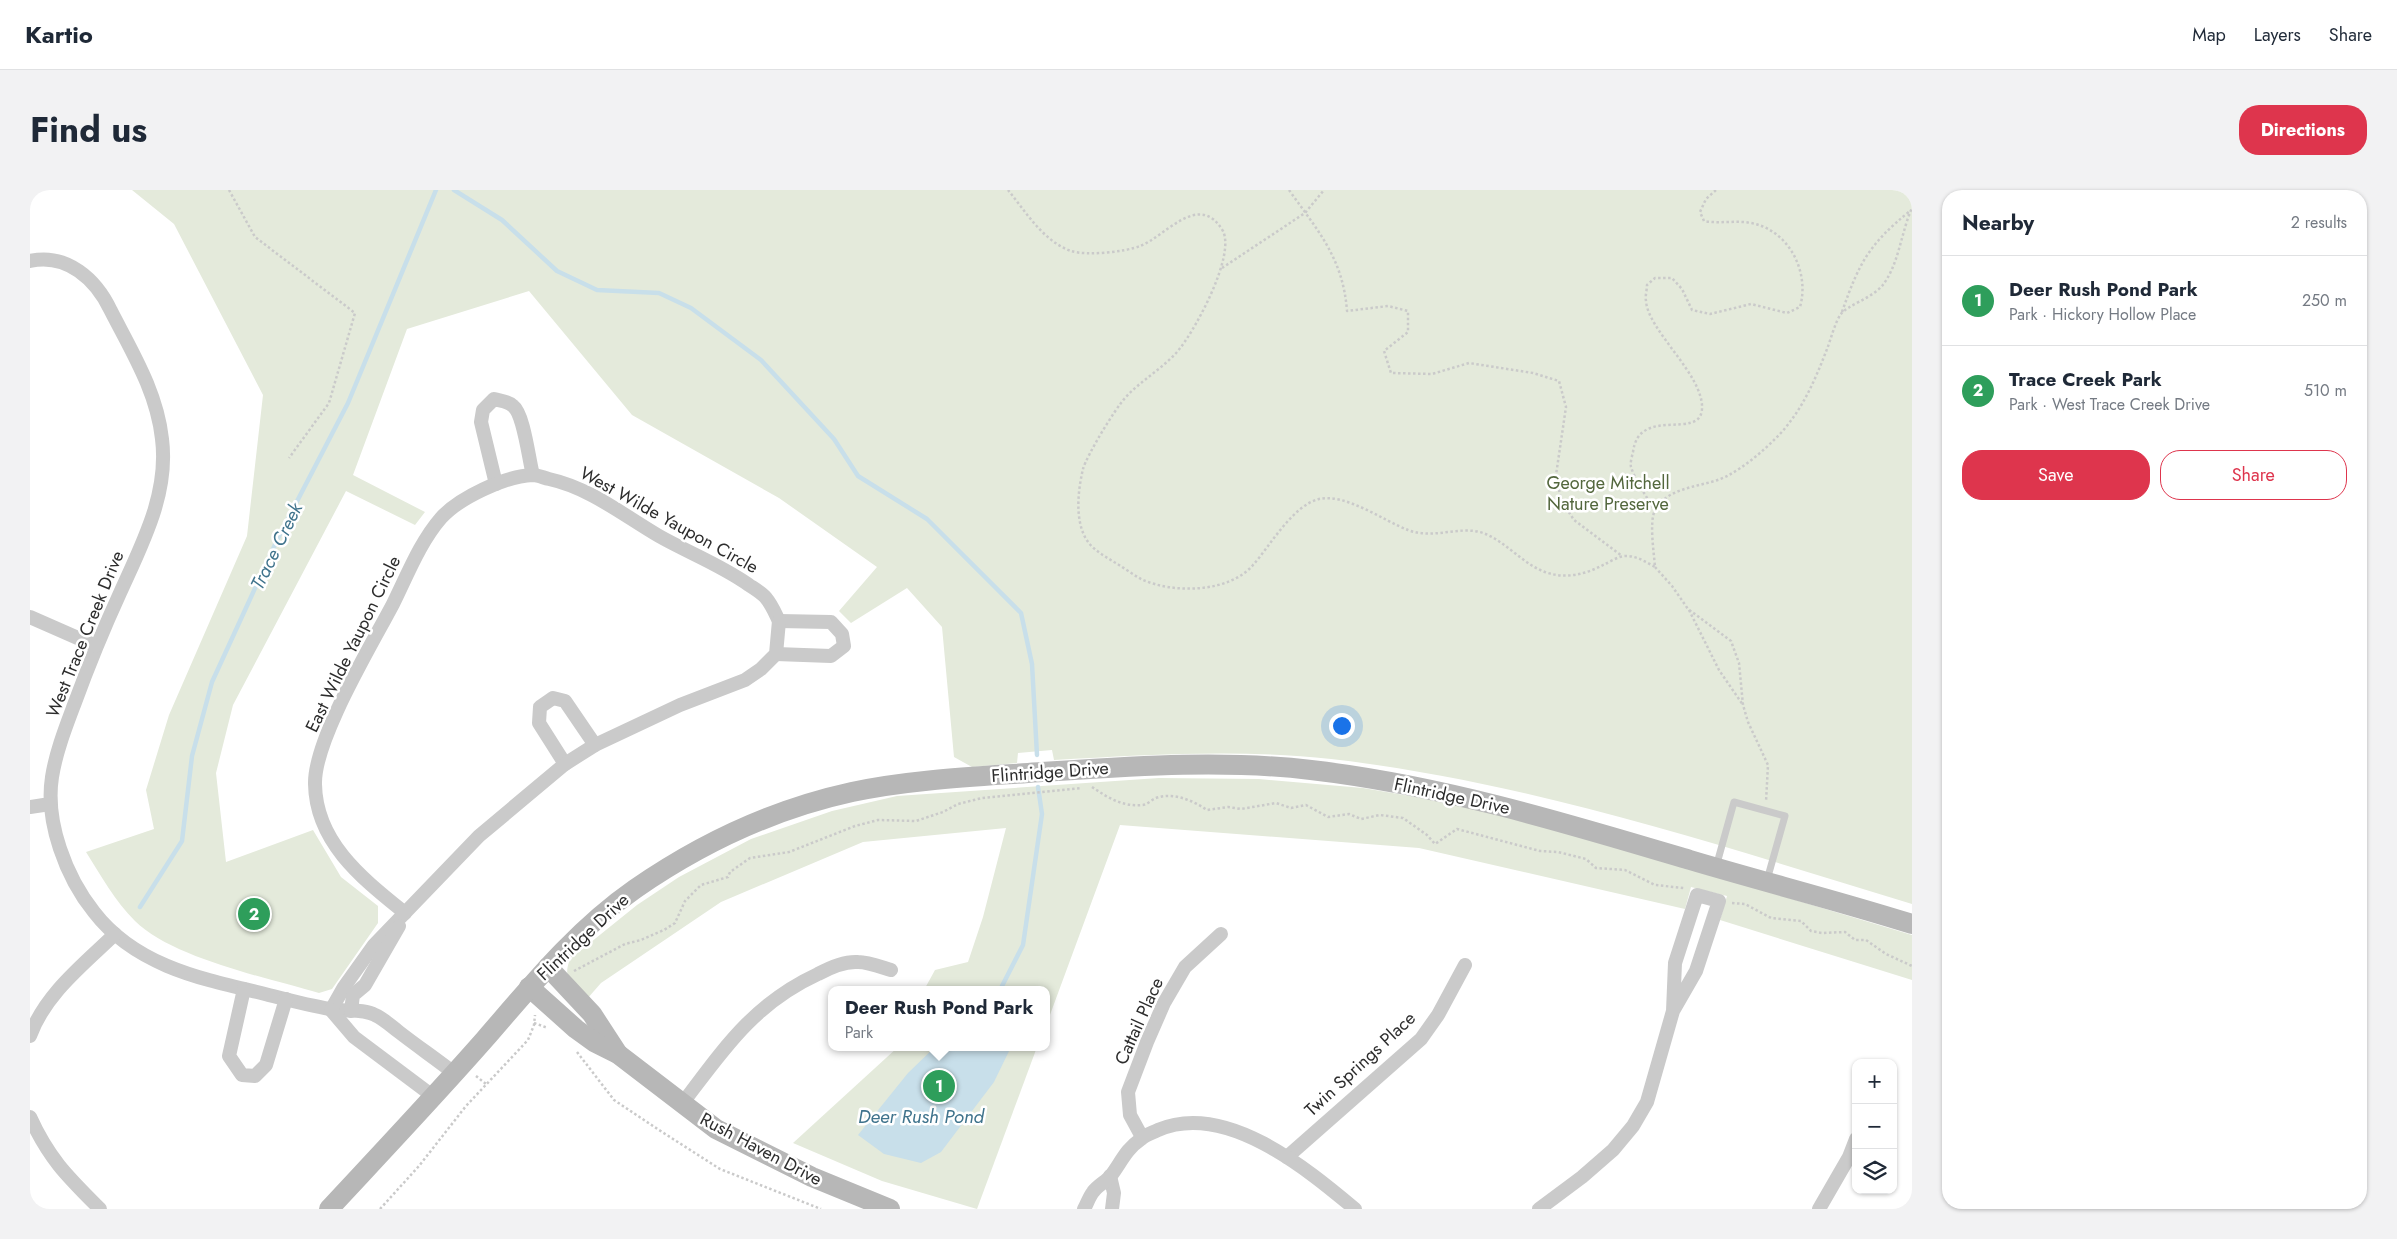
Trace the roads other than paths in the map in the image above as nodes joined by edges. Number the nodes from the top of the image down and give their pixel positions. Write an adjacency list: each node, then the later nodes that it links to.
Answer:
1 (30, 261): 6 (street, West Trace Creek Drive)
2 (533, 476): 3 (street, West Wilde Yaupon Circle); 3 (street); 5 (street, West Wilde Yaupon Circle)
3 (496, 484): 14 (street, East Wilde Yaupon Circle)
4 (30, 617): 6 (street)
5 (779, 620): 7 (street); 7 (street)
6 (96, 646): 10 (street, West Trace Creek Drive)
7 (776, 654): 8 (street)
8 (595, 745): 9 (street); 9 (street)
9 (565, 764): 14 (street)
10 (50, 804): 11 (street); 16 (street, West Trace Creek Drive)
11 (30, 808)
12 (1716, 867): 13 (street, Flintridge Drive); 13 (lane); 20 (street, Flintridge Drive)
13 (1766, 882): 15 (street, Flintridge Drive)
14 (405, 913): 24 (street); 25 (street)
15 (1912, 924)
16 (115, 934): 21 (street, West Trace Creek Drive); 27 (street)
17 (1221, 934): 34 (street, Cattail Place)
18 (1465, 965): 36 (street, Twin Springs Place)
19 (891, 970): 32 (street)
20 (554, 974): 22 (street, Flintridge Drive); 29 (street, Rush Haven Drive)
21 (244, 989): 23 (street, West Trace Creek Drive); 23 (street)
22 (536, 994): 29 (street, Rush Haven Drive); 30 (street, Flintridge Drive)
23 (286, 999): 24 (street, West Trace Creek Drive)
24 (331, 1010): 25 (street, West Trace Creek Drive); 31 (street)
25 (351, 1011): 30 (street, West Trace Creek Drive)
26 (1673, 1011): 26 (street); 44 (street)
27 (34, 1017): 28 (street)
28 (30, 1036)
29 (618, 1054): 32 (street, Rush Haven Drive)
30 (454, 1073): 31 (street, Flintridge Drive)
31 (434, 1096): 39 (street, Flintridge Drive)
32 (682, 1104): 40 (street, Rush Haven Drive)
33 (30, 1117): 38 (street)
34 (1142, 1137): 36 (street); 37 (street)
35 (1852, 1149): 45 (street)
36 (1286, 1157): 43 (street)
37 (1110, 1176): 41 (street); 42 (street)
38 (100, 1209)
39 (329, 1209)
40 (890, 1209)
41 (1084, 1209)
42 (1112, 1209)
43 (1355, 1209)
44 (1539, 1209)
45 (1820, 1209)

